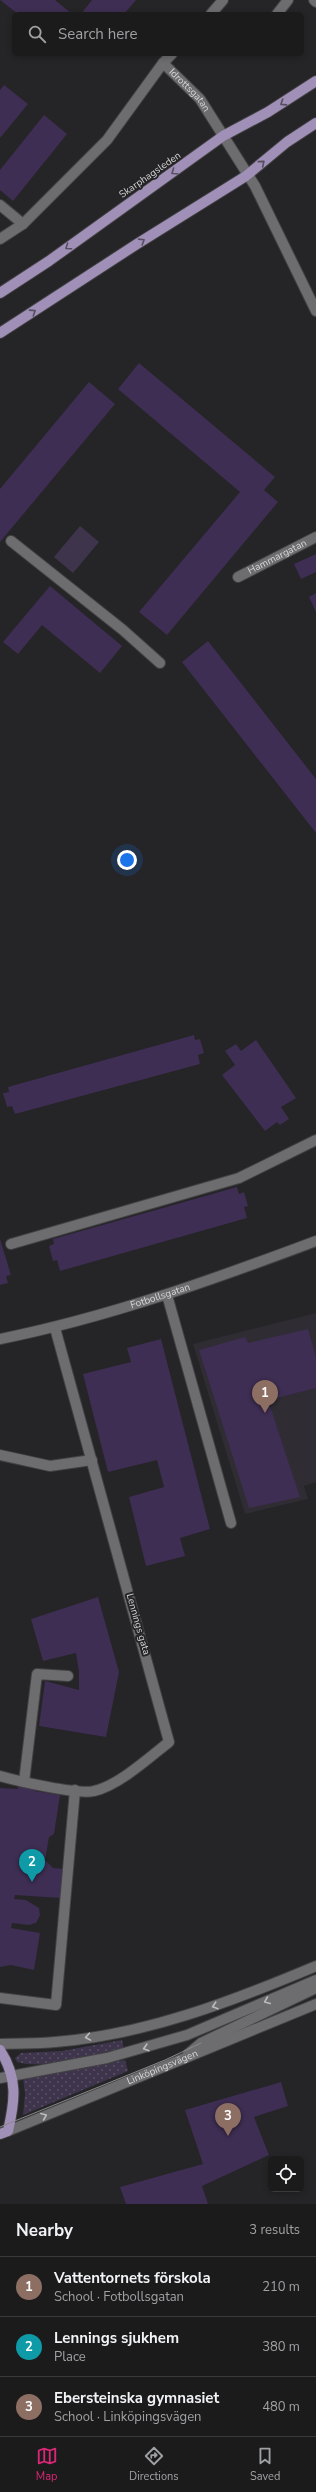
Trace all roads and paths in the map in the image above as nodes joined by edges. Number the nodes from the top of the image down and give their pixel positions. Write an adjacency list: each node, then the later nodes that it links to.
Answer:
1 (223, 0): 3 (street)
2 (288, 0): 4 (street)
3 (213, 12)
4 (279, 12)
5 (170, 56): 6 (street)
6 (163, 63): 9 (street, Idrottsgatan); 12 (street, Idrottsgatan)
7 (316, 82): 9 (main road, Skarphagsleden, one-way to 9)
8 (316, 123): 10 (main road, one-way to 8)
9 (223, 136): 10 (street, Idrottsgatan); 14 (main road, Skarphagsleden, one-way to 14)
10 (246, 176): 15 (street, Idrottsgatan); 16 (main road, one-way to 10)
11 (0, 204): 12 (street)
12 (24, 224): 13 (street, Idrottsgatan)
13 (0, 239)
14 (0, 292)
15 (316, 311)
16 (0, 333)
17 (316, 537): 19 (street, Hammargatan)
18 (11, 541): 20 (street)
19 (238, 577)
20 (160, 663)
21 (316, 1140): 23 (street)
22 (316, 1241): 24 (street, Fotbollsgatan)
23 (12, 1244)
24 (167, 1295): 25 (street, Fotbollsgatan); 29 (street)
25 (55, 1328): 26 (street, Fotbollsgatan); 28 (street, Lennings gata)
26 (0, 1339)
27 (0, 1455): 28 (street)
28 (92, 1460): 33 (street, Lennings gata)
29 (230, 1523)
30 (68, 1676): 32 (street)
31 (0, 1776): 32 (street, Lennings gata)
32 (24, 1782): 33 (street, Lennings gata)
33 (75, 1790): 37 (street)
34 (316, 1966): 39 (street, one-way to 39)
35 (316, 1980): 42 (street, one-way to 42)
36 (316, 1988): 41 (street)
37 (0, 1998)
38 (316, 2004): 41 (street, Linköpingsvägen)
39 (0, 2044)
40 (0, 2050): 42 (main road)
41 (180, 2060): 44 (street, Linköpingsvägen, one-way to 41)
42 (12, 2075): 43 (street); 44 (main road)
43 (0, 2078)
44 (4, 2133)

